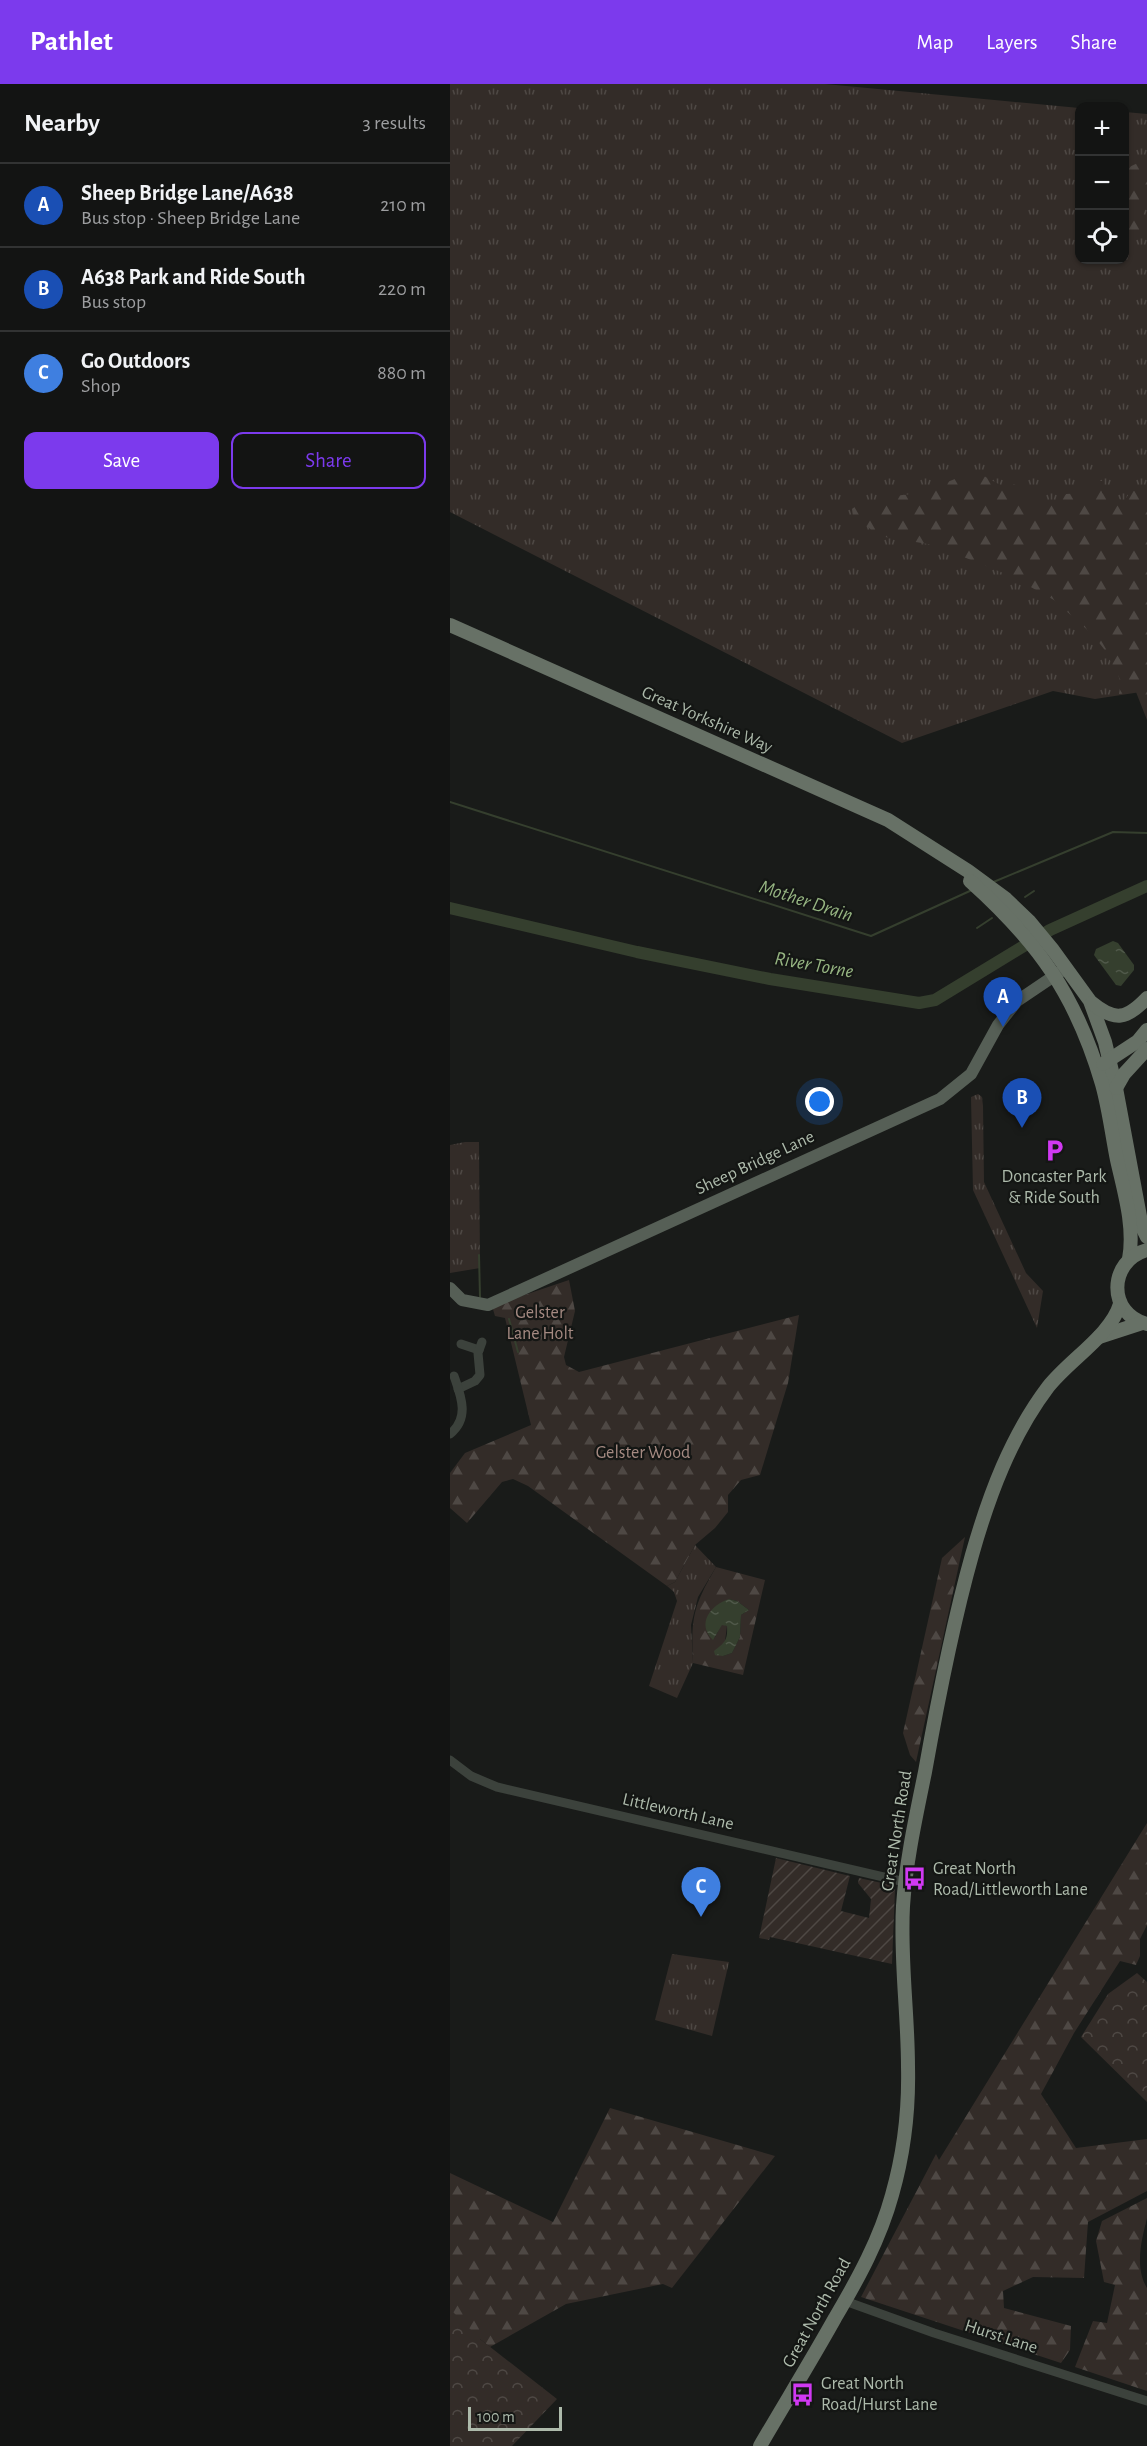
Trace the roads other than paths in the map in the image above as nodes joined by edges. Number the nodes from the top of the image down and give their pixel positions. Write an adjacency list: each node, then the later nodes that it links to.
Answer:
1 (450, 625): 2 (highway, Great Yorkshire Way)
2 (1061, 971): 4 (highway, Great Yorkshire Way); 8 (highway, Great Yorkshire Way); 13 (main road, Sheep Bridge Lane)
3 (1147, 998): 4 (highway)
4 (1090, 1001): 8 (highway, Great Yorkshire Way)
5 (1147, 1029): 8 (highway)
6 (1147, 1049): 7 (highway)
7 (1132, 1063): 8 (highway); 9 (highway)
8 (1105, 1066): 9 (highway, Great Yorkshire Way); 12 (highway, Great Yorkshire Way)
9 (1116, 1088): 10 (highway, Great Yorkshire Way)
10 (1147, 1237)
11 (1147, 1250): 12 (highway)
12 (1129, 1259): 14 (highway)
13 (450, 1288)
14 (1120, 1304): 15 (highway); 16 (highway, Great North Road)
15 (1144, 1323): 16 (highway, Great North Road)
16 (1097, 1338): 22 (highway, Great North Road)
17 (461, 1344): 19 (street)
18 (454, 1376): 19 (street)
19 (458, 1389): 20 (street)
20 (450, 1434)
21 (450, 1760): 22 (street, Littleworth Lane)
22 (905, 1882): 23 (highway, Great North Road)
23 (845, 2301): 24 (street, Hurst Lane); 25 (highway, Great North Road)
24 (1147, 2402)
25 (760, 2446)

